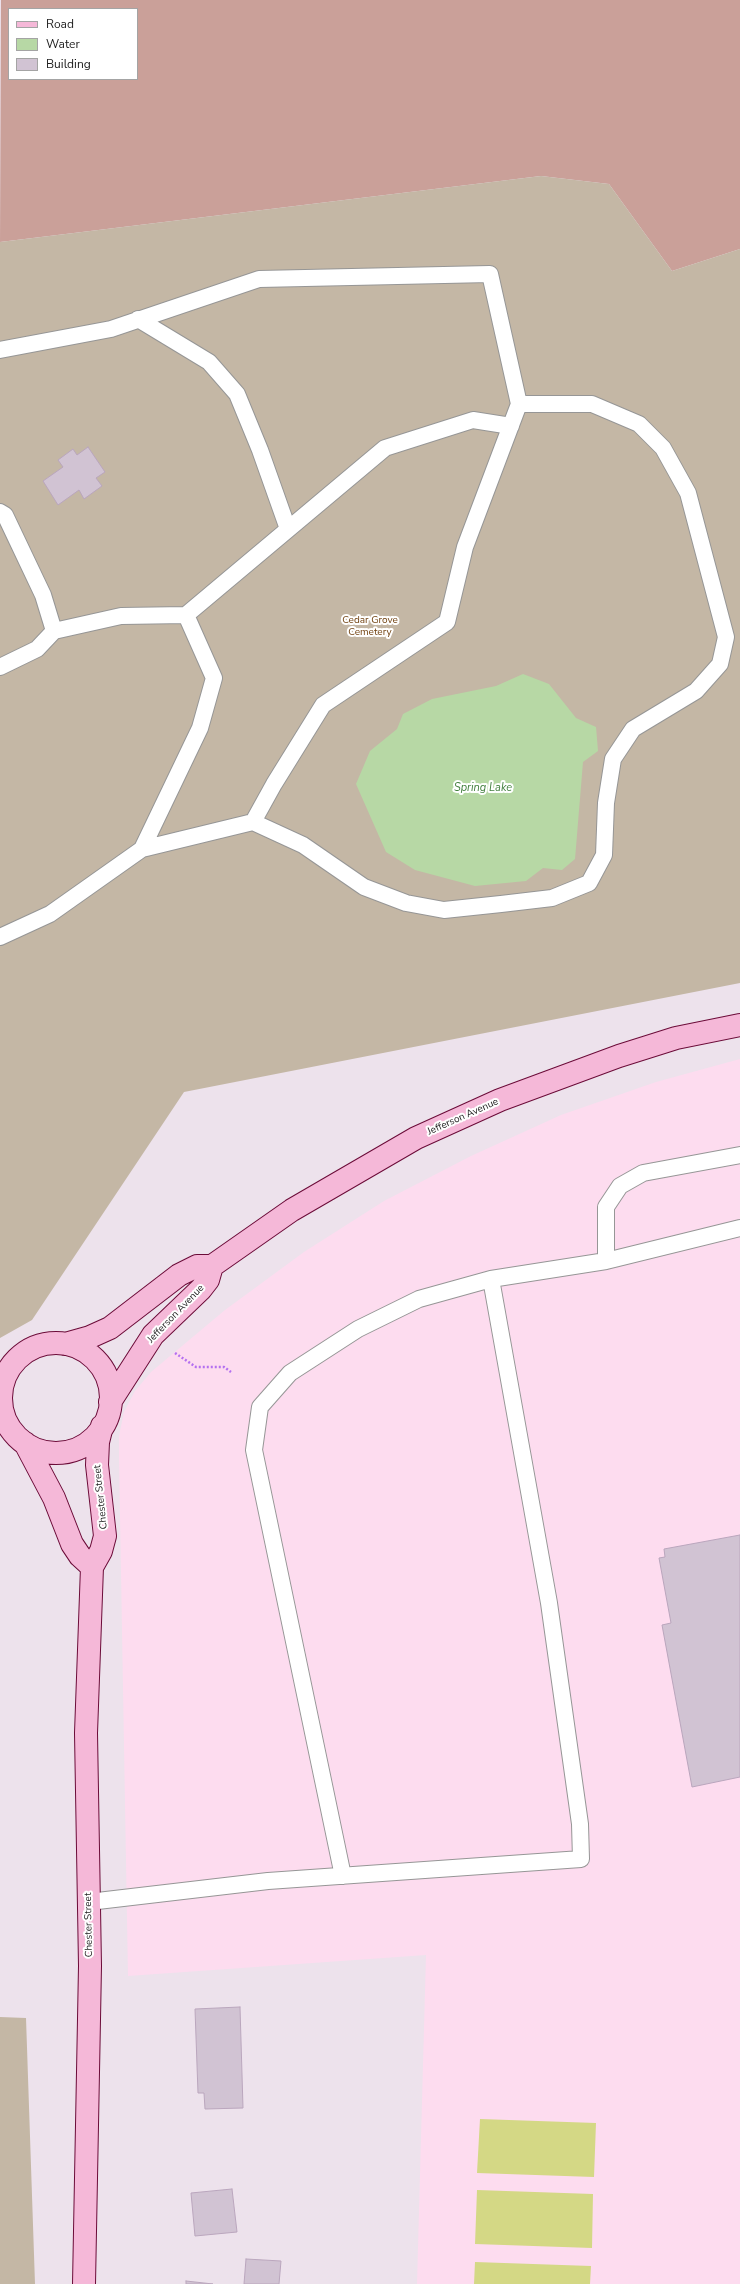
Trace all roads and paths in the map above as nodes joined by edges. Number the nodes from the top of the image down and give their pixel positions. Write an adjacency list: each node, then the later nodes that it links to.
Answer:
1 (138, 319): 2 (lane); 3 (lane); 6 (lane)
2 (0, 350)
3 (519, 404): 4 (lane); 10 (lane)
4 (511, 426): 6 (lane); 10 (lane)
5 (0, 512): 8 (lane)
6 (288, 530): 7 (lane)
7 (186, 615): 8 (lane); 11 (lane)
8 (54, 631): 9 (lane)
9 (0, 667)
10 (252, 822): 11 (lane)
11 (142, 849): 12 (lane)
12 (0, 937)
13 (740, 1025): 17 (main road, Jefferson Avenue)
14 (740, 1155): 16 (lane)
15 (740, 1228): 16 (lane)
16 (606, 1261): 18 (lane)
17 (212, 1266): 19 (main road, Jefferson Avenue); 23 (main road, Jefferson Avenue)
18 (491, 1279): 27 (lane); 27 (lane)
19 (65, 1344): 21 (main road); 23 (main road)
20 (173, 1351): 22 (path)
21 (9, 1363): 25 (main road)
22 (231, 1372)
23 (110, 1402): 24 (main road)
24 (102, 1426): 25 (main road); 26 (main road, Chester Street)
25 (13, 1434): 26 (main road)
26 (92, 1566): 28 (main road, Chester Street)
27 (343, 1876): 28 (lane)
28 (89, 1902): 29 (main road, Chester Street)
29 (84, 2284)

